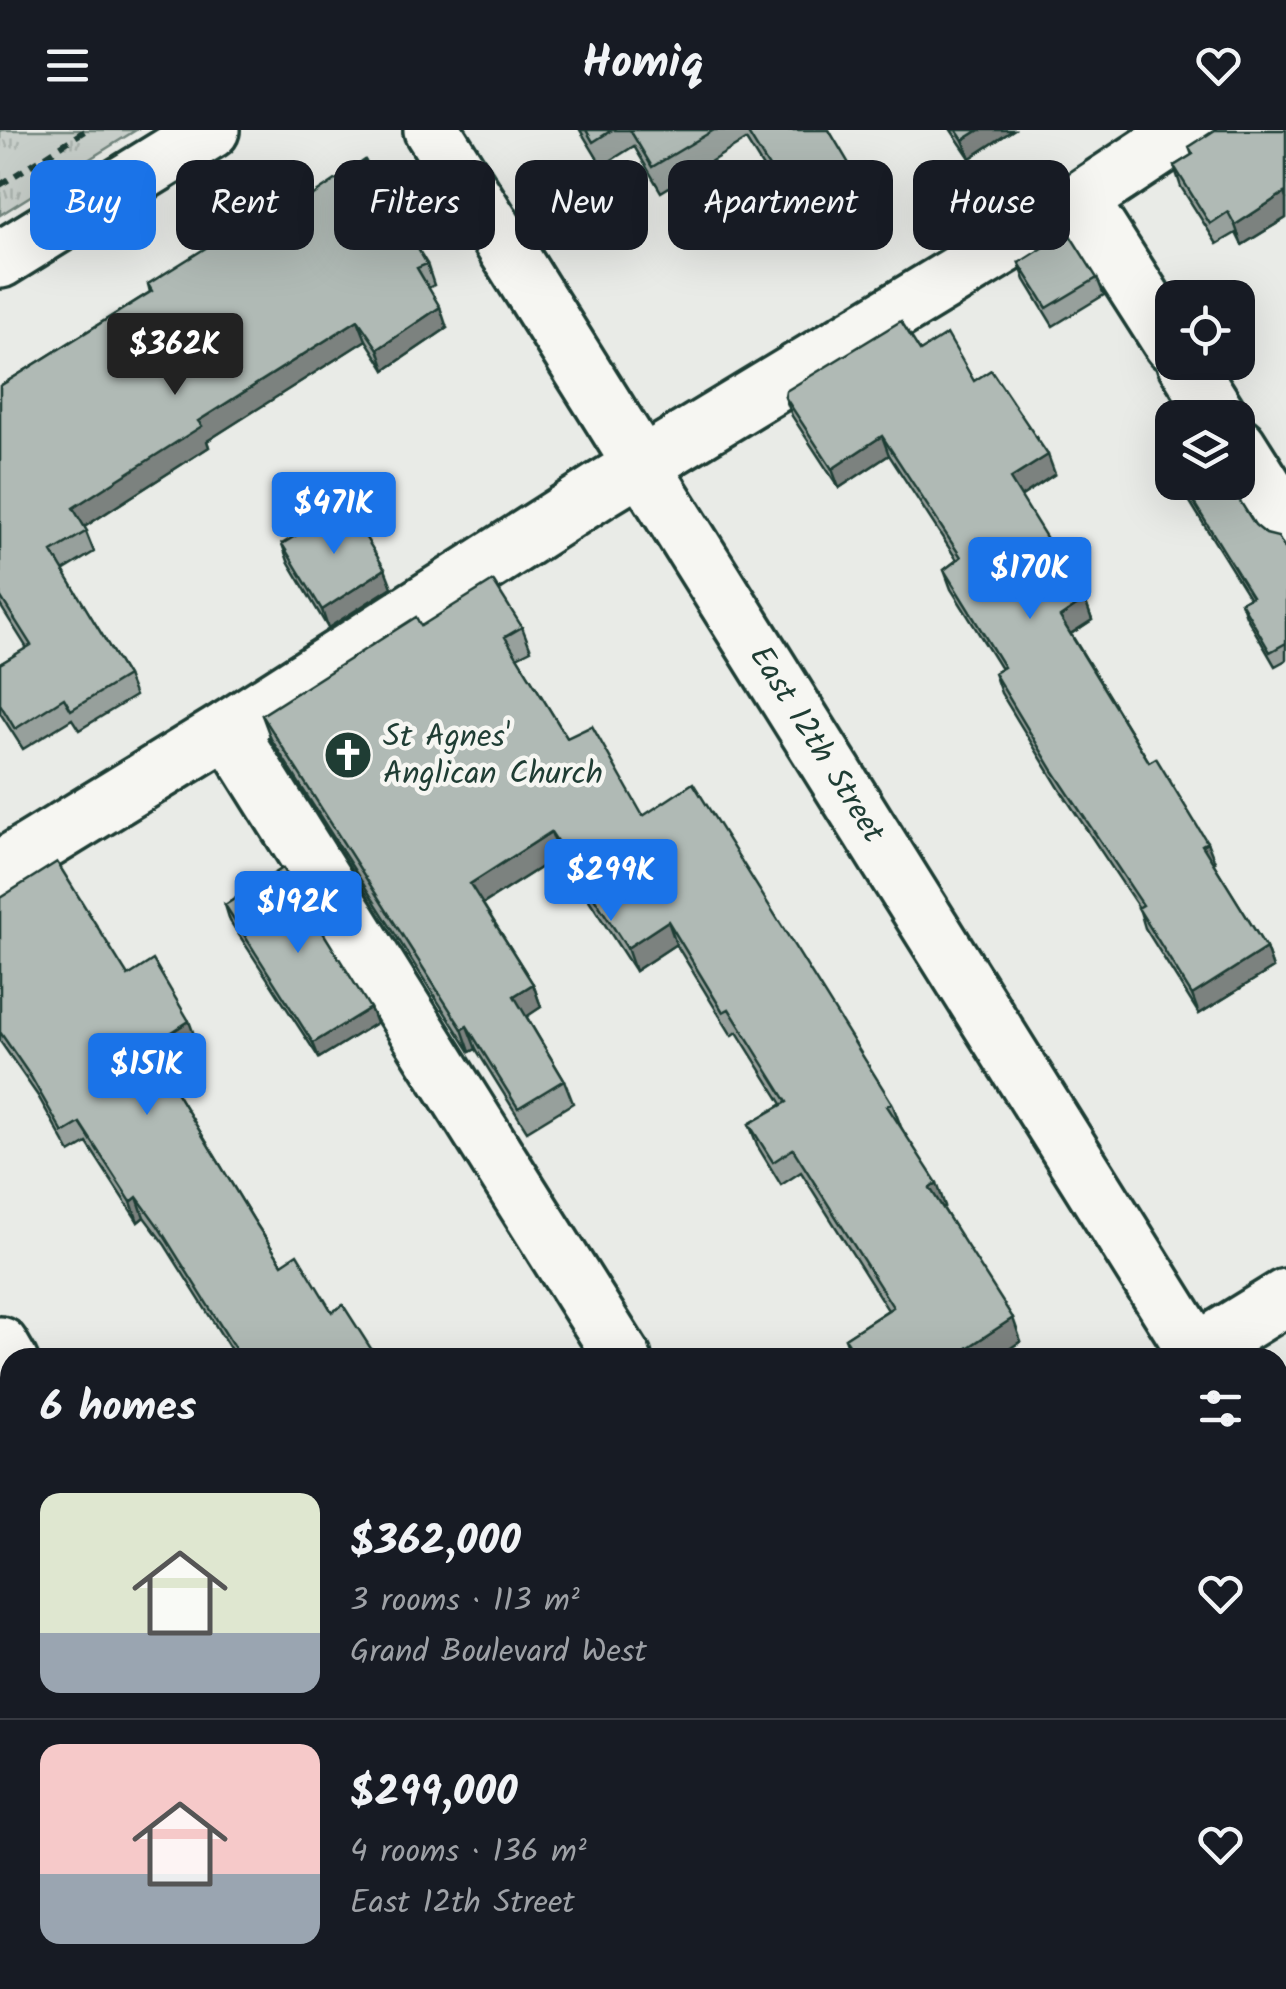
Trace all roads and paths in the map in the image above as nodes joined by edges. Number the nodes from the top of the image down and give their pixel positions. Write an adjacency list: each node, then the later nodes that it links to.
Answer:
1 (86, 130): 5 (path)
2 (211, 130): 7 (street)
3 (432, 130): 9 (street, East 12th Street)
4 (1186, 130): 6 (street)
5 (0, 185)
6 (1080, 200): 8 (street); 9 (street)
7 (0, 260)
8 (1155, 317)
9 (644, 464): 12 (street); 16 (street, East 12th Street)
10 (1255, 472): 11 (street)
11 (1286, 521)
12 (228, 729): 13 (street); 15 (street)
13 (0, 869)
14 (1286, 1297): 17 (street)
15 (617, 1348)
16 (1189, 1348)
17 (1206, 1348)

